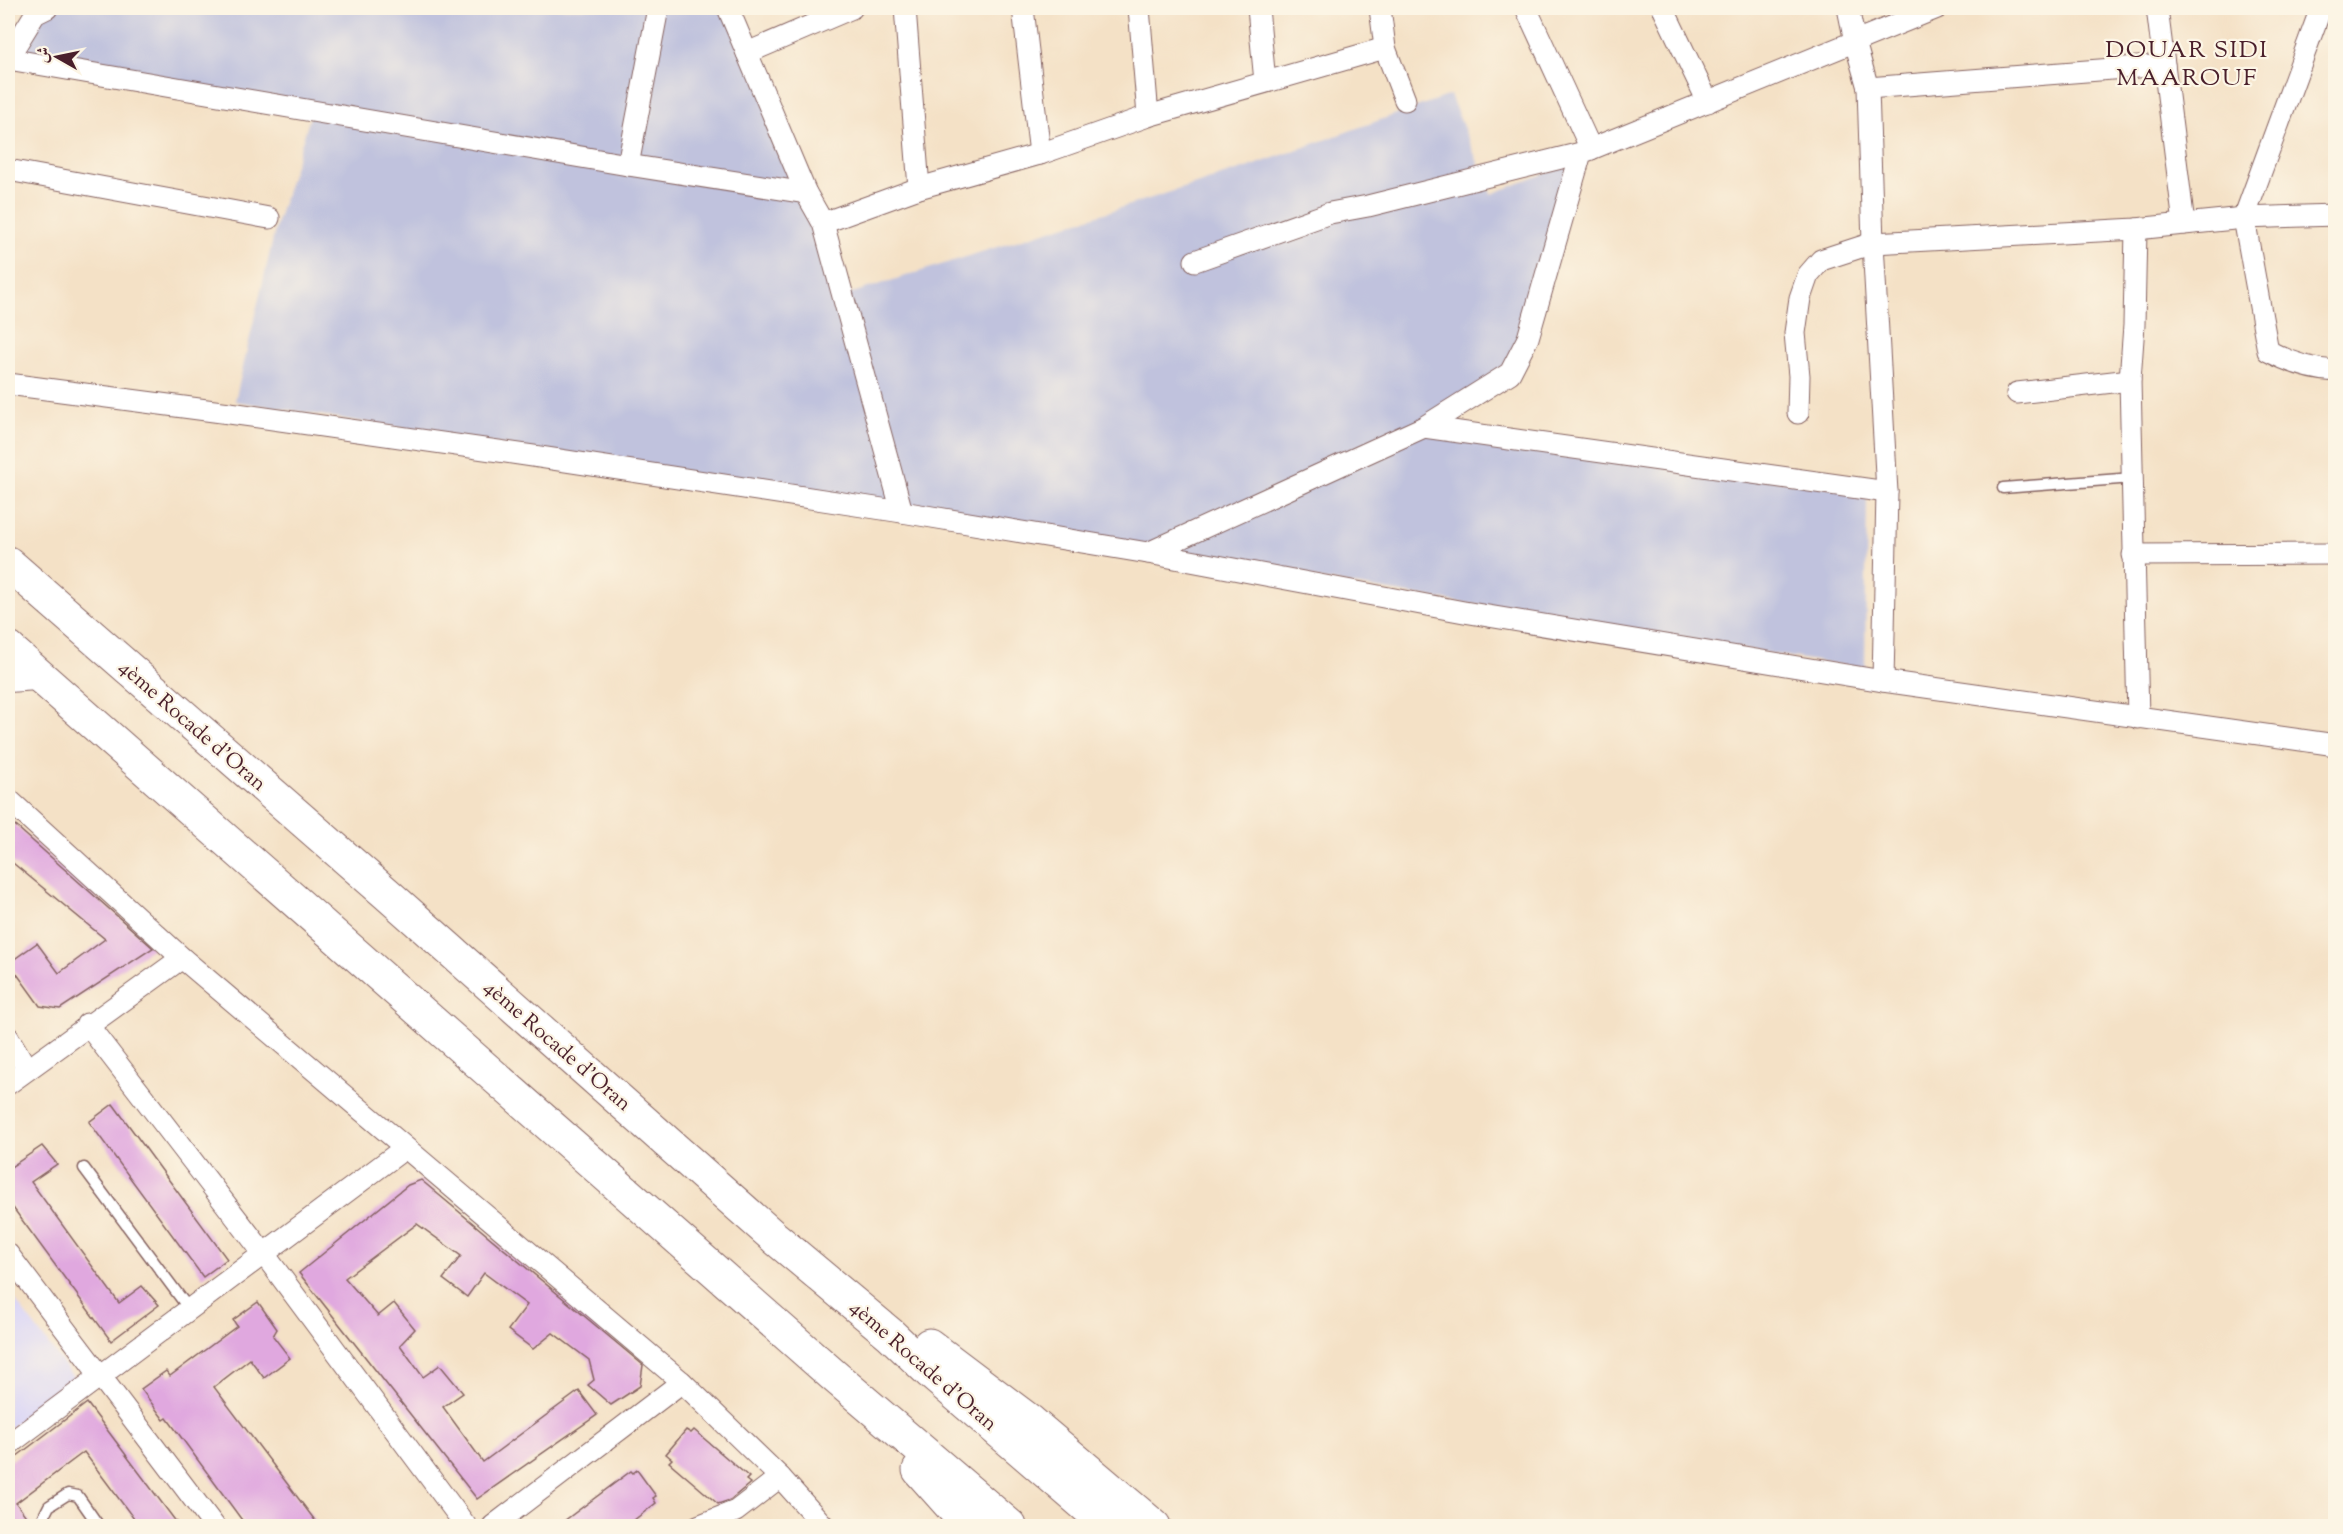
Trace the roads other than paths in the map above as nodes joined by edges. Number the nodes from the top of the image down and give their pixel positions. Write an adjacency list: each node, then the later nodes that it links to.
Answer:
1 (46, 8): 19 (street)
2 (658, 8): 28 (street)
3 (728, 8): 18 (street)
4 (852, 8): 18 (street)
5 (905, 8): 30 (street)
6 (1023, 8): 27 (street)
7 (1139, 8): 25 (street)
8 (1258, 8): 21 (street)
9 (1380, 8): 17 (street)
10 (1526, 8): 26 (street)
11 (1662, 8): 24 (street)
12 (1848, 8): 16 (street)
13 (1937, 8): 16 (street)
14 (2157, 8): 20 (street)
15 (2321, 8): 34 (street)
16 (1855, 42): 22 (street); 24 (street)
17 (1385, 48): 21 (street); 23 (street)
18 (747, 53): 31 (street)
19 (8, 58): 28 (street)
20 (2164, 65): 22 (street); 36 (street)
21 (1265, 82): 25 (street)
22 (1868, 88): 38 (street)
23 (1405, 100)
24 (1708, 102): 26 (street)
25 (1148, 116): 27 (street)
26 (1586, 151): 39 (street); 45 (street)
27 (1040, 154): 30 (street)
28 (627, 165): 31 (street)
29 (8, 171): 33 (street)
30 (920, 188): 35 (street)
31 (806, 193): 35 (street)
32 (2336, 215): 34 (street)
33 (269, 218)
34 (2244, 218): 36 (street); 40 (street)
35 (823, 223): 49 (street)
36 (2184, 224): 37 (street)
37 (2136, 229): 38 (street); 41 (street)
38 (1873, 243): 44 (street); 48 (street)
39 (1195, 261)
40 (2336, 371)
41 (2130, 380): 43 (street); 46 (street)
42 (8, 384): 49 (street)
43 (2017, 393)
44 (1798, 413)
45 (1424, 427): 48 (street); 50 (street)
46 (2133, 478): 47 (lane); 52 (street)
47 (2003, 488)
48 (1887, 492): 56 (street)
49 (902, 512): 50 (street)
50 (1148, 553): 56 (street)
51 (2336, 554): 52 (street)
52 (2133, 555): 57 (street)
53 (8, 563): 67 (highway, 4ème Rocade d'Oran)
54 (8, 648): 55 (highway)
55 (22, 676): 72 (highway)
56 (1883, 681): 57 (street)
57 (2138, 718): 58 (street)
58 (2336, 745)
59 (8, 799): 60 (street)
60 (182, 958): 61 (street); 65 (street)
61 (87, 1024): 63 (street); 69 (street)
62 (8, 1037): 63 (street)
63 (27, 1070): 64 (street)
64 (8, 1084)
65 (405, 1148): 69 (street); 73 (street)
66 (84, 1168): 70 (lane)
67 (775, 1238): 85 (highway, 4ème Rocade d'Oran); 86 (highway)
68 (8, 1254): 71 (street)
69 (264, 1254): 70 (street); 79 (street)
70 (189, 1309): 71 (street)
71 (100, 1375): 74 (street); 78 (street)
72 (833, 1375): 83 (highway); 84 (highway)
73 (682, 1382): 75 (street); 80 (street)
74 (8, 1445)
75 (780, 1478): 81 (street); 82 (street)
76 (52, 1527): 77 (lane)
77 (99, 1527)
78 (214, 1527)
79 (466, 1527)
80 (493, 1527)
81 (698, 1527)
82 (824, 1527)
83 (969, 1527)
84 (1010, 1527)
85 (1109, 1527)
86 (1154, 1527)

